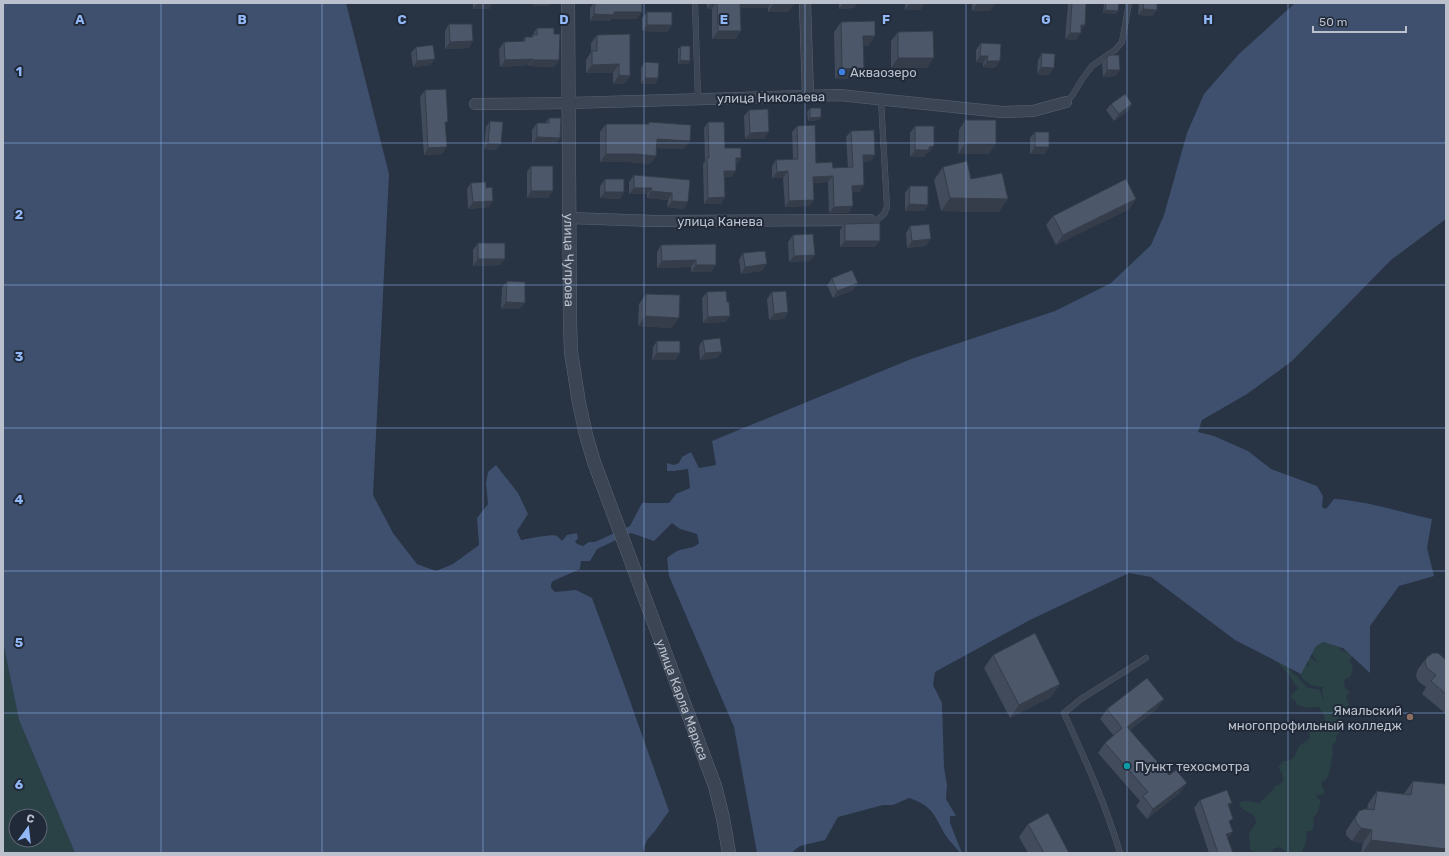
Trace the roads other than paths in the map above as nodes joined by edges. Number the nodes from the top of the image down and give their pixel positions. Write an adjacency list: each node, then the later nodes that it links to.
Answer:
1 (568, 3): 9 (street, улица Чупрова)
2 (695, 3): 6 (lane)
3 (805, 3): 5 (street)
4 (1129, 3): 8 (lane)
5 (808, 96): 6 (street, улица Николаева); 7 (street, улица Николаева)
6 (698, 99): 9 (street, улица Николаева)
7 (881, 100): 8 (street, улица Николаева); 12 (lane)
8 (1066, 102)
9 (570, 103): 10 (street, улица Николаева); 11 (street, улица Чупрова)
10 (474, 104)
11 (570, 218): 12 (street, улица Канева); 13 (street, улица Чупрова)
12 (870, 220)
13 (627, 549): 15 (street, улица Карла Маркса)
14 (1146, 658): 16 (lane)
15 (729, 853)
16 (1120, 853)

